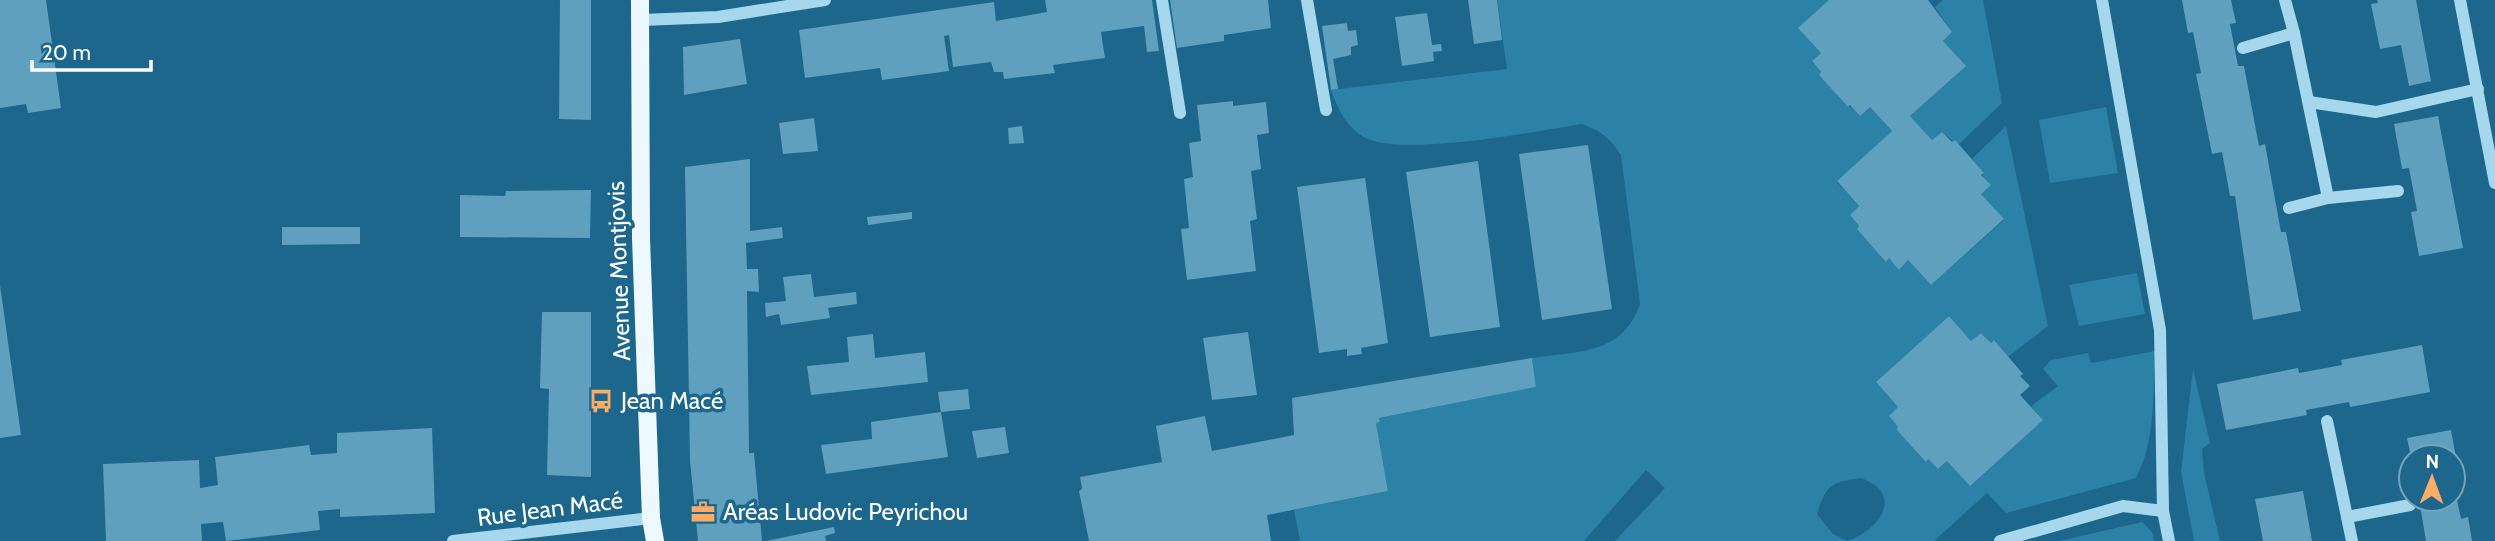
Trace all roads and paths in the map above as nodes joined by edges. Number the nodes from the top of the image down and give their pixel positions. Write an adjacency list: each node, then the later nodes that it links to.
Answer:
1 (640, 0): 8 (main road, Avenue Montjovis)
2 (825, 0): 8 (street)
3 (1162, 0): 14 (street)
4 (1307, 0): 13 (street)
5 (2102, 0): 21 (street)
6 (2460, 0): 11 (street)
7 (2289, 1): 9 (street)
8 (641, 20): 23 (main road, Avenue Montjovis)
9 (2294, 33): 10 (street); 12 (street)
10 (2243, 48)
11 (2478, 89): 12 (street); 15 (street)
12 (2309, 102): 17 (street)
13 (1326, 110)
14 (1180, 113)
15 (2495, 183)
16 (2398, 191): 17 (street)
17 (2328, 198): 18 (street)
18 (2289, 208)
19 (2327, 421): 22 (street)
20 (2397, 507): 22 (street)
21 (2163, 512): 26 (street); 27 (street)
22 (2347, 517): 28 (street)
23 (651, 518): 24 (street, Rue Jean Macé); 25 (main road, Avenue Montjovis)
24 (453, 541)
25 (655, 541)
26 (2000, 541)
27 (2169, 541)
28 (2352, 541)

